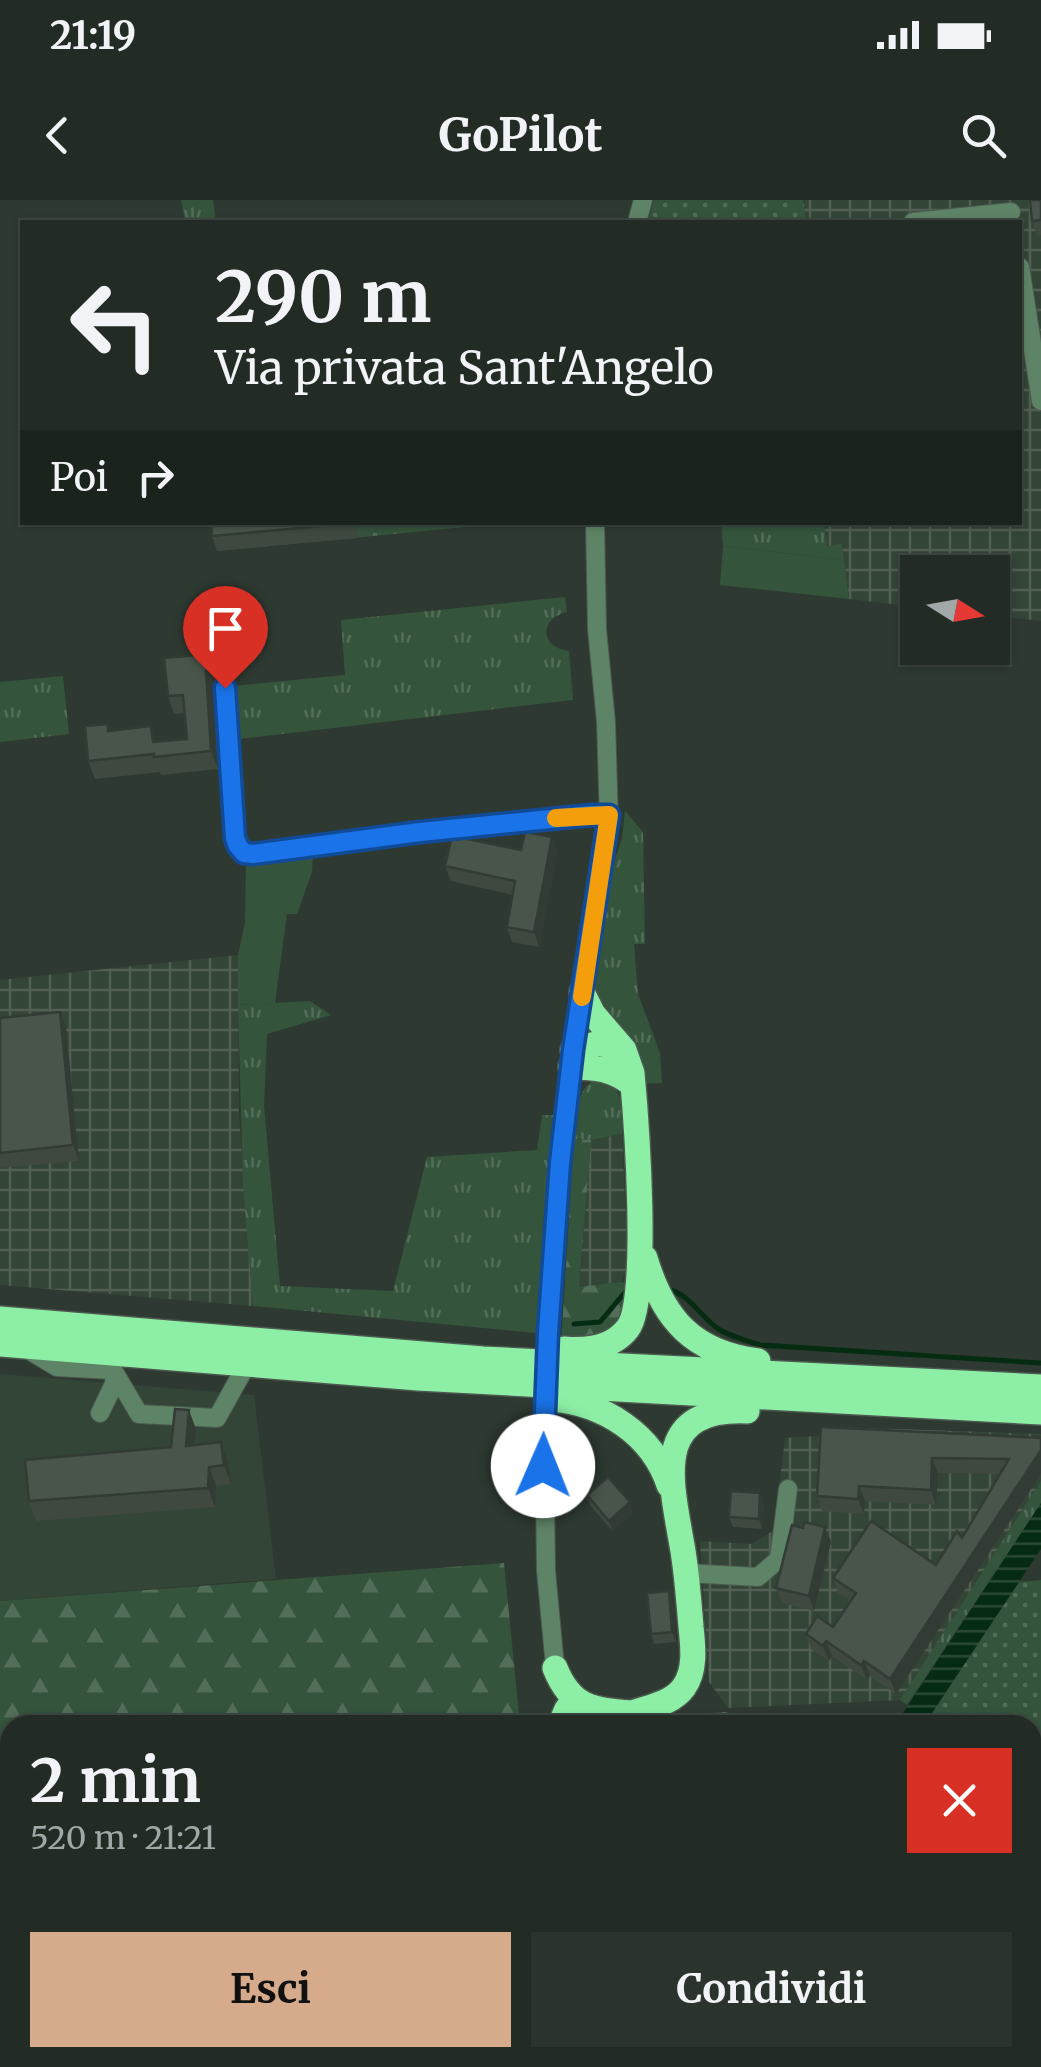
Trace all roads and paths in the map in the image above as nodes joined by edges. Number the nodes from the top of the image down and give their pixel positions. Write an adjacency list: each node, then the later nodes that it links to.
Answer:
1 (1011, 211): 2 (street)
2 (931, 220)
3 (1022, 286): 4 (street)
4 (1033, 392)
5 (595, 525): 7 (street)
6 (604, 525): 7 (street)
7 (597, 628): 9 (street)
8 (225, 688): 9 (street)
9 (609, 815): 10 (street)
10 (582, 992): 11 (highway); 12 (street)
11 (624, 1050): 12 (highway); 13 (highway)
12 (572, 1058): 13 (highway); 28 (street, bridge)
13 (633, 1086): 14 (highway)
14 (640, 1244): 17 (highway); 22 (highway)
15 (0, 1320): 17 (highway)
16 (11, 1345): 18 (highway); 19 (street)
17 (484, 1359): 22 (highway)
18 (247, 1364): 19 (street); 20 (highway)
19 (116, 1374): 24 (street)
20 (418, 1378): 22 (highway); 26 (highway)
21 (1041, 1387): 22 (highway)
22 (842, 1390): 23 (highway); 26 (highway)
23 (1041, 1412)
24 (100, 1414)
25 (788, 1489): 27 (street)
26 (674, 1501): 27 (highway)
27 (686, 1573): 33 (highway)
28 (555, 1668): 29 (highway); 30 (street)
29 (584, 1704): 31 (highway); 32 (highway)
30 (561, 1715)
31 (565, 1715)
32 (610, 1715)
33 (630, 1715)

